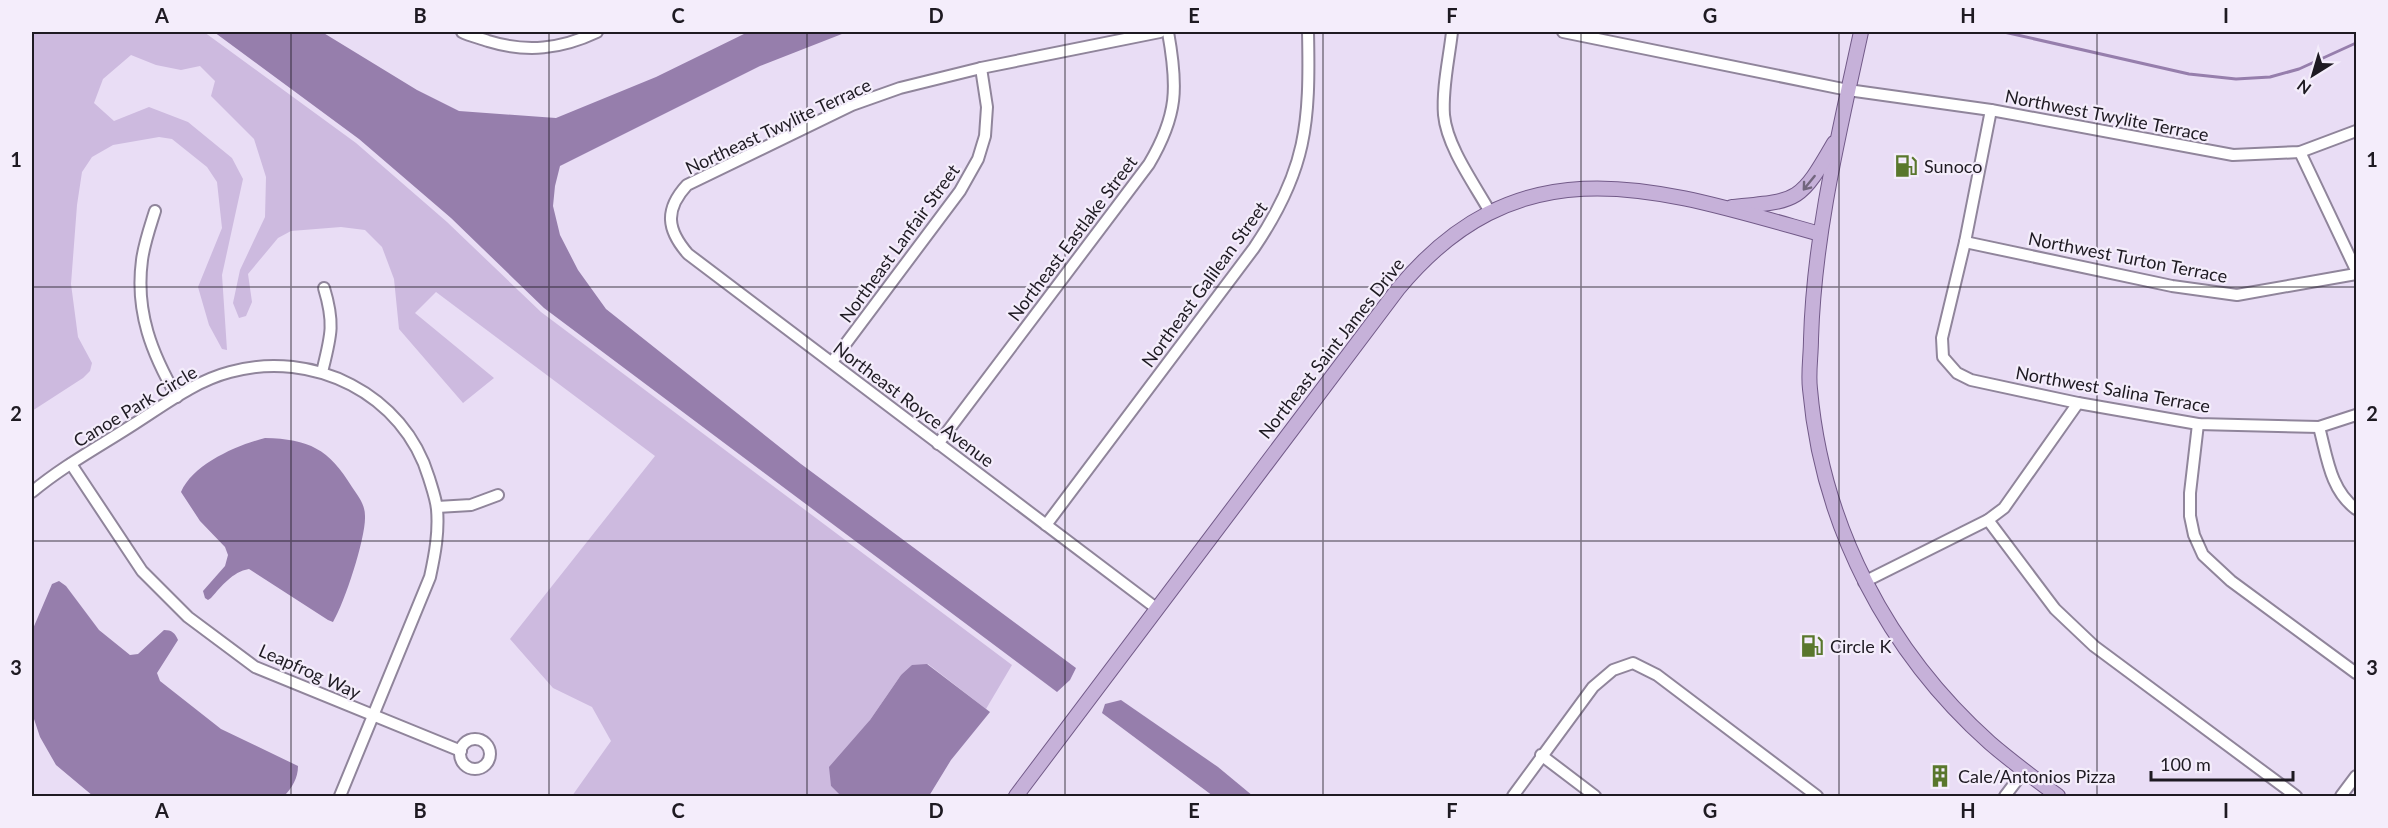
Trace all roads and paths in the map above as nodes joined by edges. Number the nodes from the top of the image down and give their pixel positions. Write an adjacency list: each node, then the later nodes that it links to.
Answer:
1 (462, 32): 2 (street)
2 (597, 32)
3 (1160, 32): 9 (street, Northeast Twylite Terrace)
4 (1168, 32): 30 (street, Northeast Eastlake Street)
5 (1308, 32): 37 (street, Northeast Galilean Street)
6 (1452, 32): 17 (street)
7 (1563, 32): 10 (street)
8 (1861, 32): 10 (main road)
9 (981, 68): 18 (street, Northeast Twylite Terrace); 23 (street, Northeast Lanfair Street)
10 (1848, 90): 11 (street, Northwest Twylite Terrace); 13 (main road)
11 (1991, 110): 14 (street, Northwest Twylite Terrace); 20 (street)
12 (2356, 131): 14 (street, Northwest Twylite Terrace)
13 (1839, 134): 15 (main road, one-way to 15); 19 (main road)
14 (2300, 152): 21 (street)
15 (1724, 208): 17 (main road, Northeast Saint James Drive); 19 (main road, Northeast Saint James Drive)
16 (155, 211): 25 (street)
17 (1490, 212): 39 (main road, Northeast Saint James Drive)
18 (671, 214): 23 (street, Northeast Royce Avenue)
19 (1820, 234): 38 (main road)
20 (1965, 242): 21 (street, Northwest Turton Terrace); 26 (street, Northwest Salina Terrace)
21 (2356, 272)
22 (324, 288): 24 (street)
23 (832, 362): 30 (street, Northeast Royce Avenue)
24 (322, 372): 25 (street, Canoe Park Circle); 34 (street, Canoe Park Circle)
25 (177, 397): 31 (street, Canoe Park Circle)
26 (2078, 404): 28 (street, Northwest Salina Terrace); 36 (street)
27 (2356, 415): 29 (street, Northwest Salina Terrace)
28 (2198, 424): 29 (street, Northwest Salina Terrace); 40 (street)
29 (2319, 427): 35 (street)
30 (938, 444): 37 (street, Northeast Royce Avenue)
31 (71, 464): 32 (street, Canoe Park Circle); 41 (street, Leapfrog Way)
32 (32, 492)
33 (498, 495): 34 (street)
34 (437, 507): 41 (street, Canoe Park Circle)
35 (2356, 509)
36 (1988, 520): 38 (street); 53 (street)
37 (1046, 525): 39 (street, Northeast Royce Avenue)
38 (1864, 582): 44 (main road)
39 (1156, 608): 47 (main road, Northeast Saint James Drive)
40 (2356, 674)
41 (373, 717): 42 (street, Leapfrog Way); 46 (street, Canoe Park Circle)
42 (460, 751)
43 (1541, 756): 48 (street); 49 (street); 50 (street)
44 (2024, 771): 51 (street); 52 (main road)
45 (2356, 776): 54 (street)
46 (340, 796)
47 (1016, 796)
48 (1513, 796)
49 (1595, 796)
50 (1817, 796)
51 (2005, 796)
52 (2058, 796)
53 (2296, 796)
54 (2341, 796)

